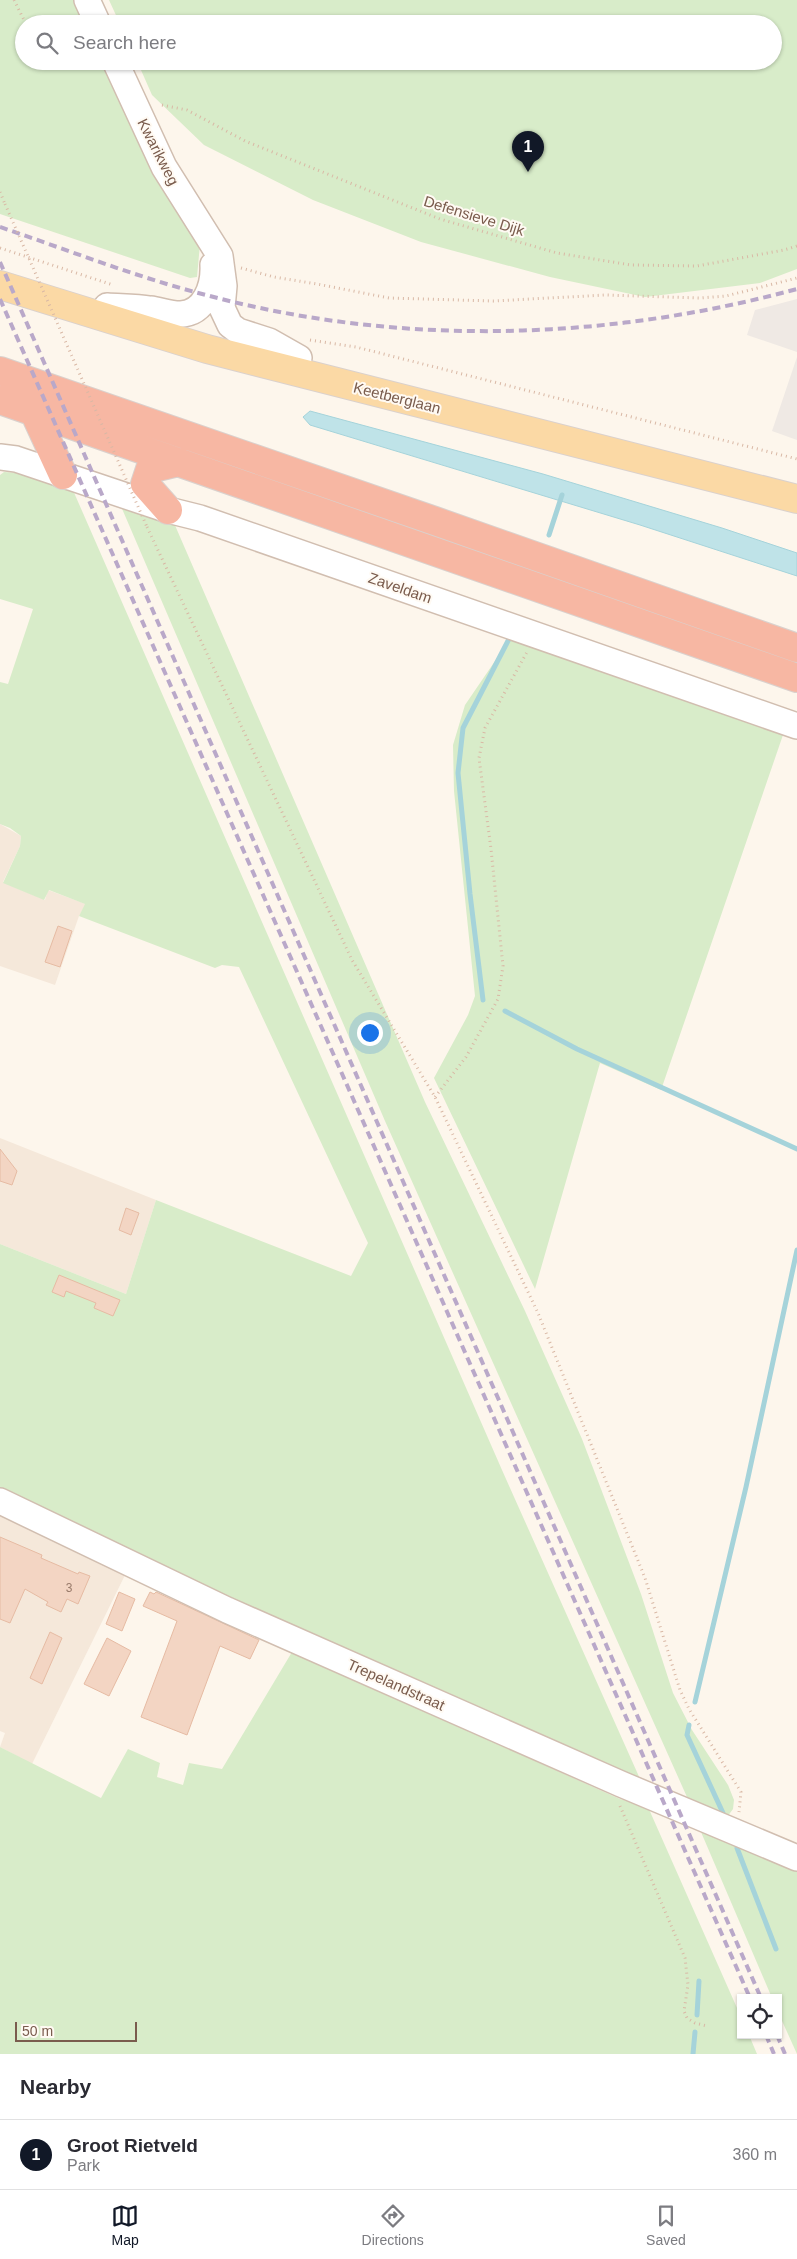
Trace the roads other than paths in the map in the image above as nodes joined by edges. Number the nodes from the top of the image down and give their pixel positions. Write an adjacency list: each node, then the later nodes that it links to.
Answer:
1 (88, 0): 2 (street)
2 (94, 15)
3 (119, 70): 4 (street, Kwarikweg)
4 (210, 240): 7 (street, Kwarikweg); 8 (street, Kwarikweg)
5 (0, 270): 7 (main road, Keetberglaan)
6 (0, 285): 16 (main road, Keetberglaan)
7 (112, 296): 8 (main road, Keetberglaan)
8 (301, 348): 15 (main road, Keetberglaan)
9 (0, 371): 18 (highway)
10 (0, 400): 11 (highway)
11 (34, 412): 13 (highway); 14 (highway)
12 (0, 457): 14 (street, Zaveldam)
13 (179, 462): 17 (highway); 19 (highway)
14 (63, 475): 17 (street, Zaveldam)
15 (797, 485)
16 (797, 499)
17 (168, 510): 20 (street, Zaveldam)
18 (797, 648)
19 (797, 678)
20 (797, 726)
21 (0, 1501): 22 (street, Trepelandstraat)
22 (797, 1858)

